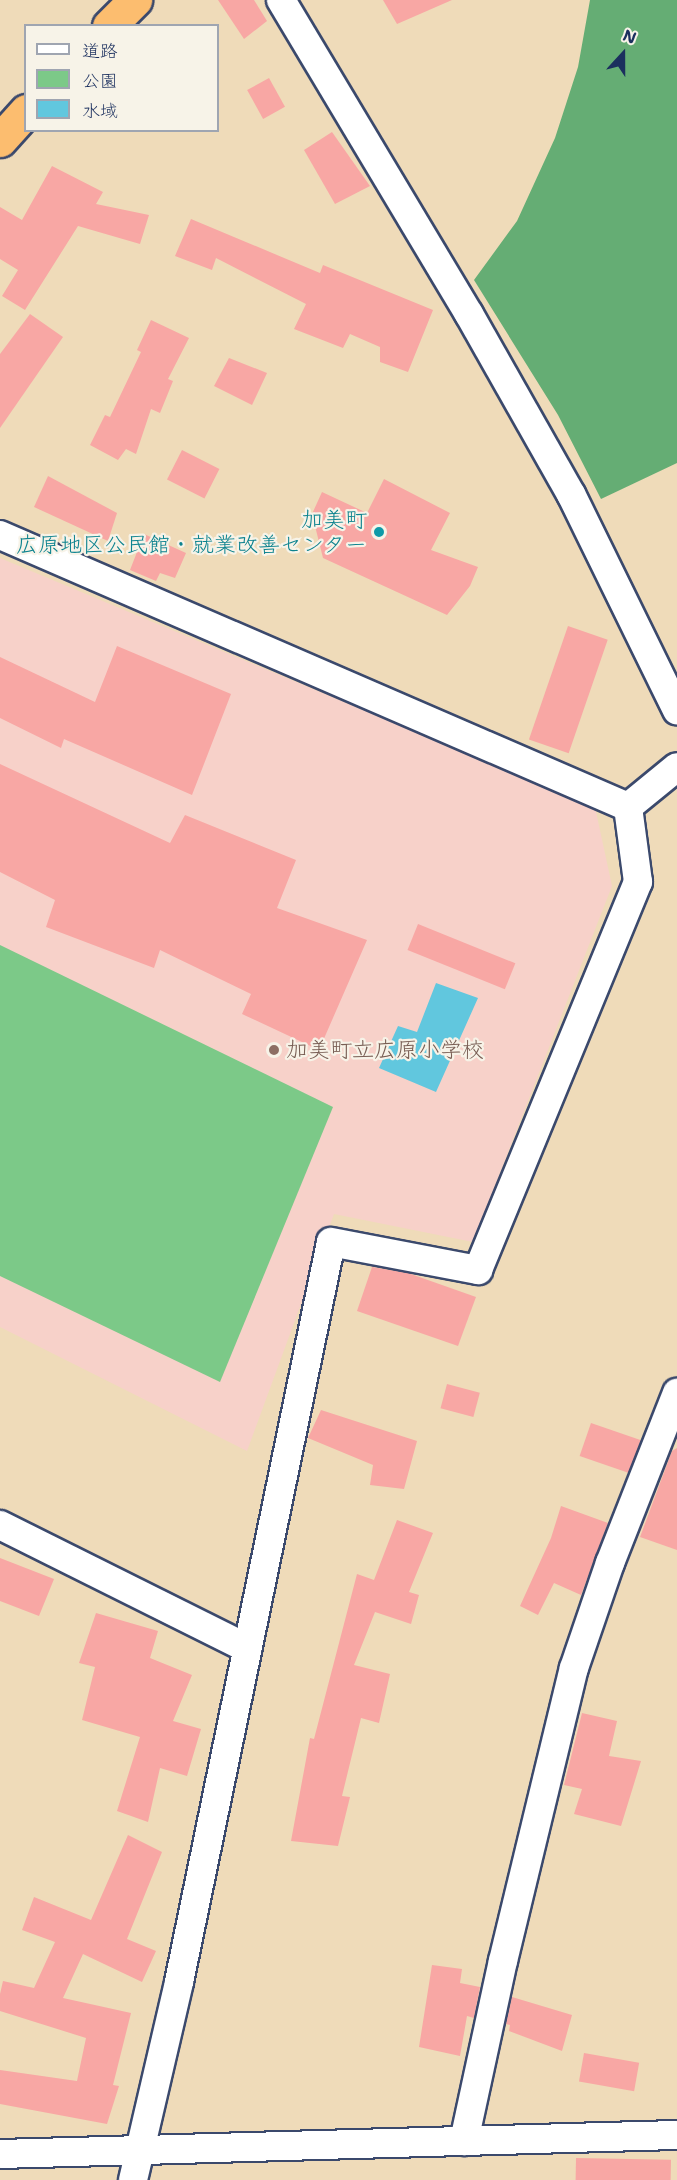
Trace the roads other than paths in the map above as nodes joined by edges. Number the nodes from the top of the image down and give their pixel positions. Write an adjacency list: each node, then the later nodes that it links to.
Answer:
1 (135, 0): 3 (highway)
2 (281, 0): 7 (street)
3 (111, 24)
4 (24, 113): 5 (highway)
5 (0, 140)
6 (0, 535): 9 (street)
7 (677, 711)
8 (677, 767): 9 (street)
9 (628, 807): 12 (street)
10 (677, 1393): 14 (street)
11 (0, 1525): 12 (street)
12 (247, 1648): 15 (street)
13 (677, 2135): 14 (street)
14 (464, 2141): 15 (street)
15 (139, 2151): 16 (street); 17 (street)
16 (0, 2154)
17 (133, 2180)

